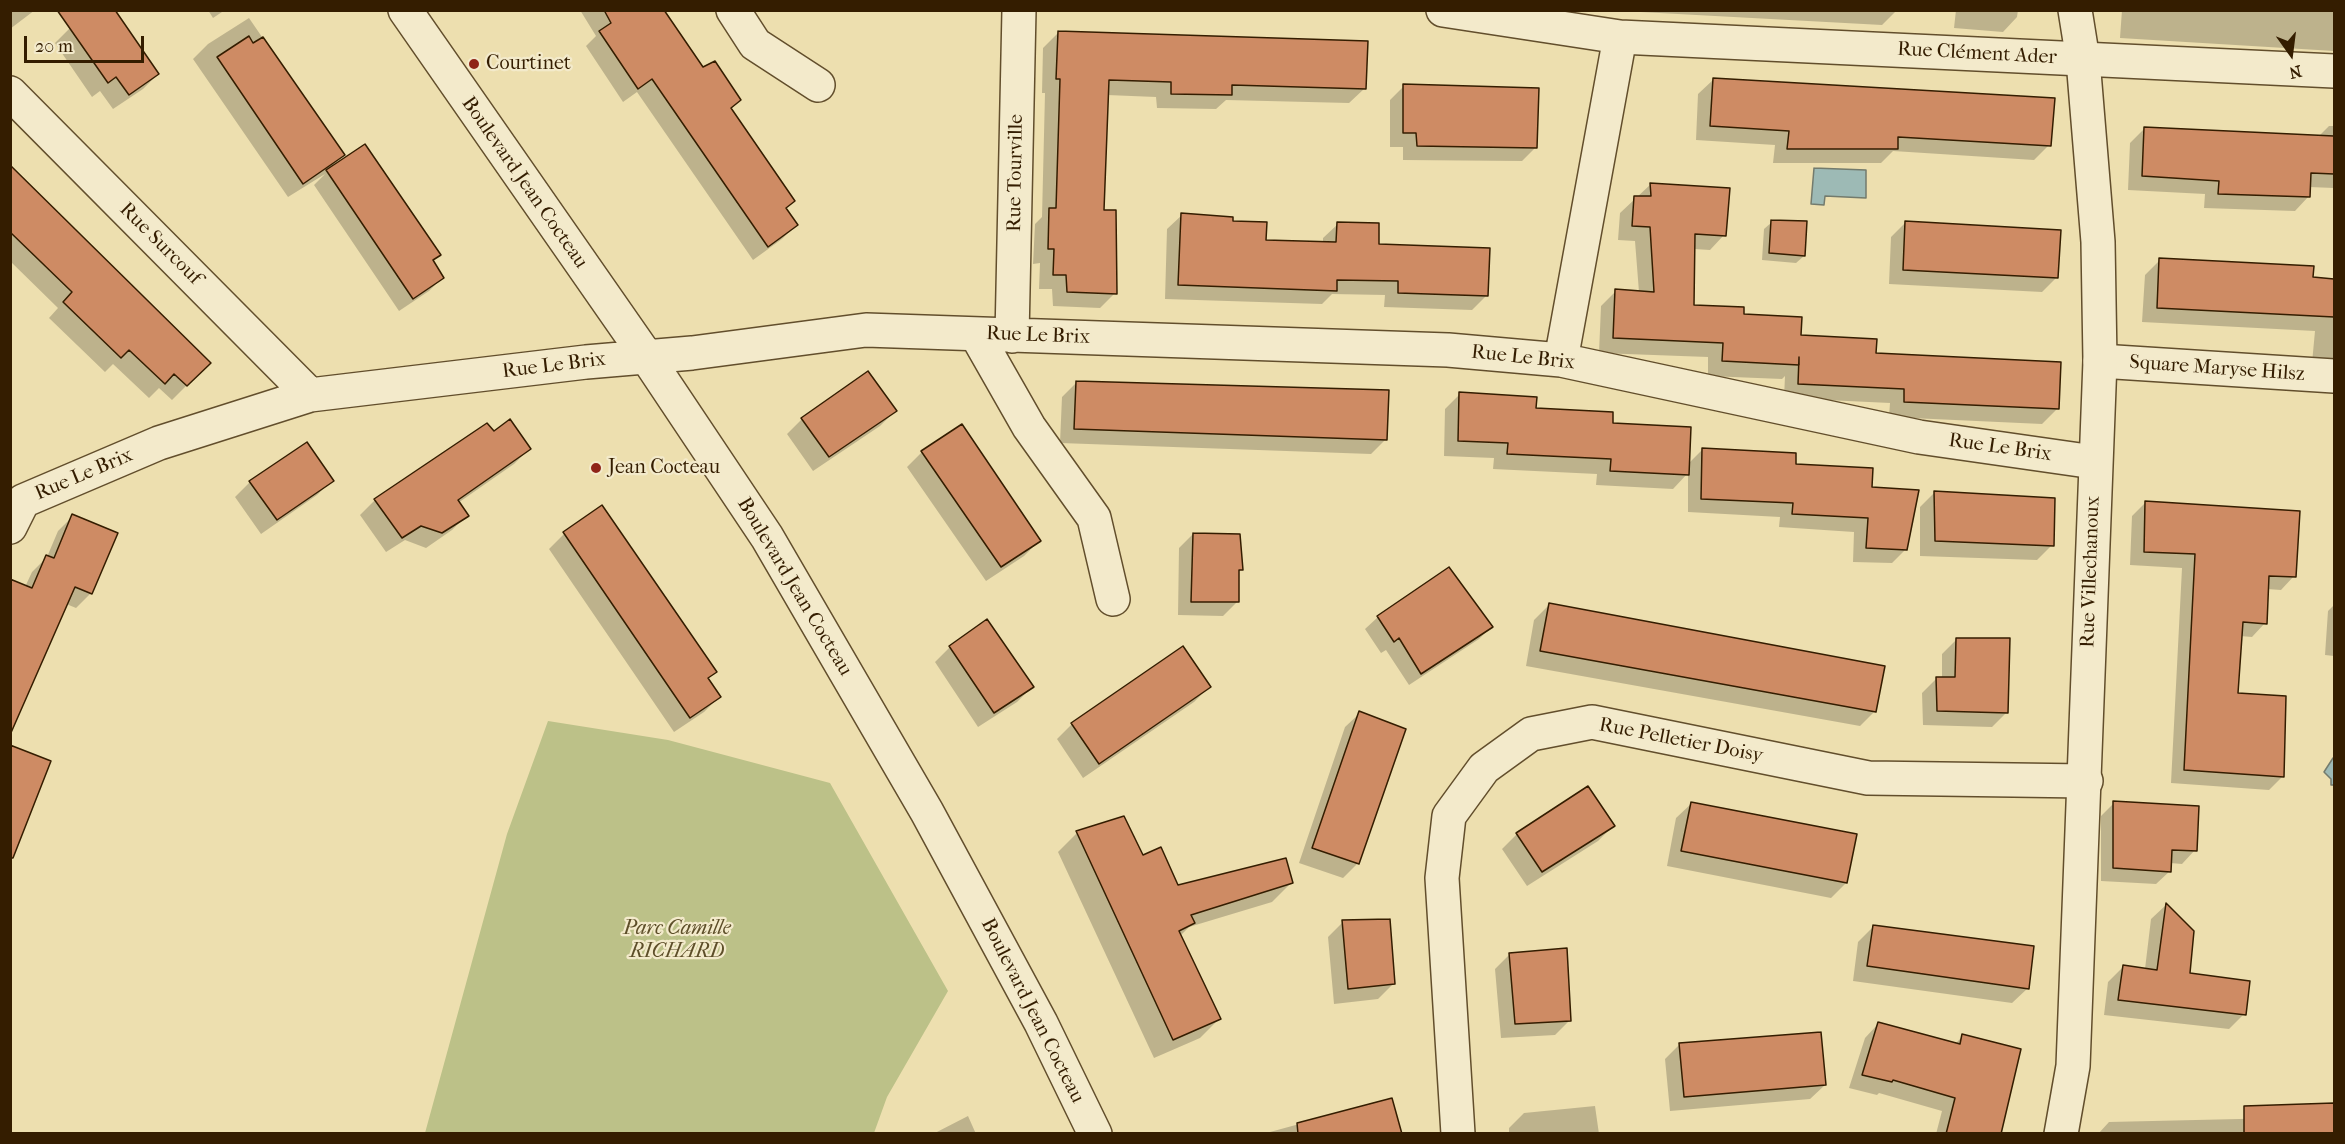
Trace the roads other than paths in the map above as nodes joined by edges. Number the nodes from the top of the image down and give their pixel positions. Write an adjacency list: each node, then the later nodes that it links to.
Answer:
1 (405, 10): 13 (street, Boulevard Jean Cocteau)
2 (733, 10): 9 (street)
3 (1019, 10): 12 (street, Rue Tourville)
4 (1443, 10): 6 (street, Rue Clément Ader)
5 (2075, 10): 7 (street, Rue Villechanoux)
6 (1620, 37): 7 (street, Rue Clément Ader); 14 (street)
7 (2083, 60): 8 (street, Rue Clément Ader); 15 (street, Rue Villechanoux)
8 (2334, 71)
9 (818, 85)
10 (10, 93): 17 (street, Rue Surcouf)
11 (976, 334): 12 (street, Rue Le Brix); 13 (street, Rue Le Brix); 20 (street)
12 (1012, 336): 14 (street, Rue Le Brix)
13 (646, 356): 17 (street, Rue Le Brix); 22 (street, Boulevard Jean Cocteau)
14 (1561, 360): 18 (street, Rue Le Brix)
15 (2100, 362): 16 (street, Square Maryse Hilsz); 18 (street, Rue Villechanoux)
16 (2334, 376)
17 (310, 395): 19 (street, Rue Le Brix)
18 (2094, 462): 21 (street, Rue Villechanoux)
19 (10, 527)
20 (1113, 599)
21 (2086, 781): 23 (street, Rue Pelletier Doisy); 24 (street, Rue Villechanoux)
22 (1095, 1134)
23 (1458, 1134)
24 (2061, 1134)

